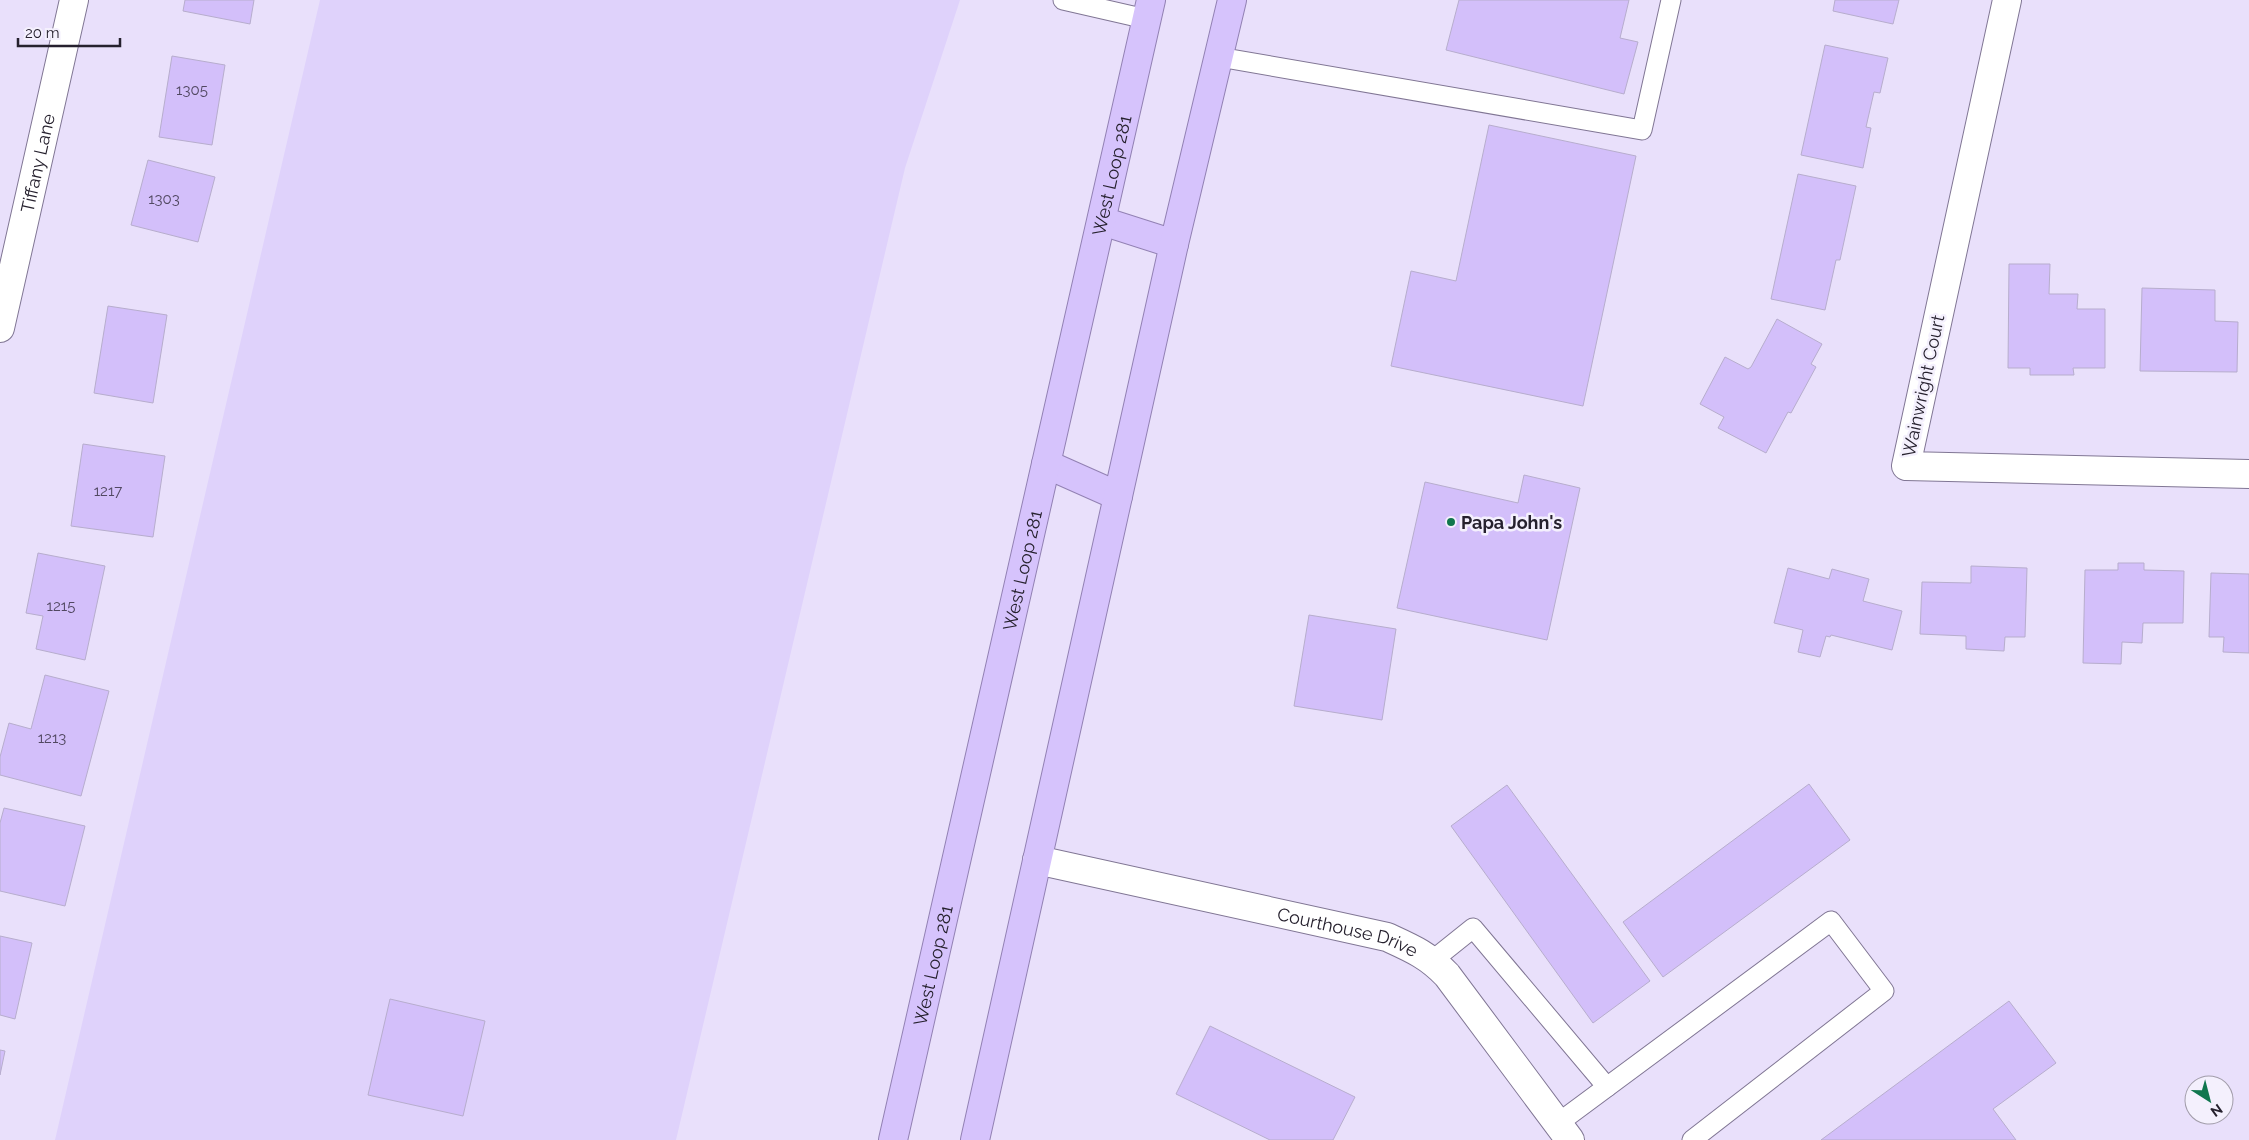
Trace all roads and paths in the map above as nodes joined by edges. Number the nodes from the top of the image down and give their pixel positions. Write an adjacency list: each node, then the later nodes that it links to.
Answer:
1 (74, 0): 10 (street, Tiffany Lane)
2 (1063, 0): 6 (lane)
3 (1232, 0): 7 (highway)
4 (1671, 0): 7 (lane)
5 (2007, 0): 12 (street, Wainwright Court)
6 (1148, 10): 8 (highway, West Loop 281)
7 (1219, 58): 9 (highway)
8 (1102, 221): 9 (highway); 11 (highway, West Loop 281)
9 (1174, 244): 13 (highway)
10 (0, 328)
11 (1046, 464): 13 (highway); 18 (highway, West Loop 281)
12 (2249, 474)
13 (1118, 496): 14 (highway)
14 (1037, 860): 15 (street, Courthouse Drive); 19 (highway)
15 (1433, 960): 16 (lane); 17 (street, Courthouse Drive)
16 (1607, 1087): 17 (lane); 20 (lane)
17 (1564, 1132)
18 (893, 1140)
19 (974, 1140)
20 (1692, 1140)

